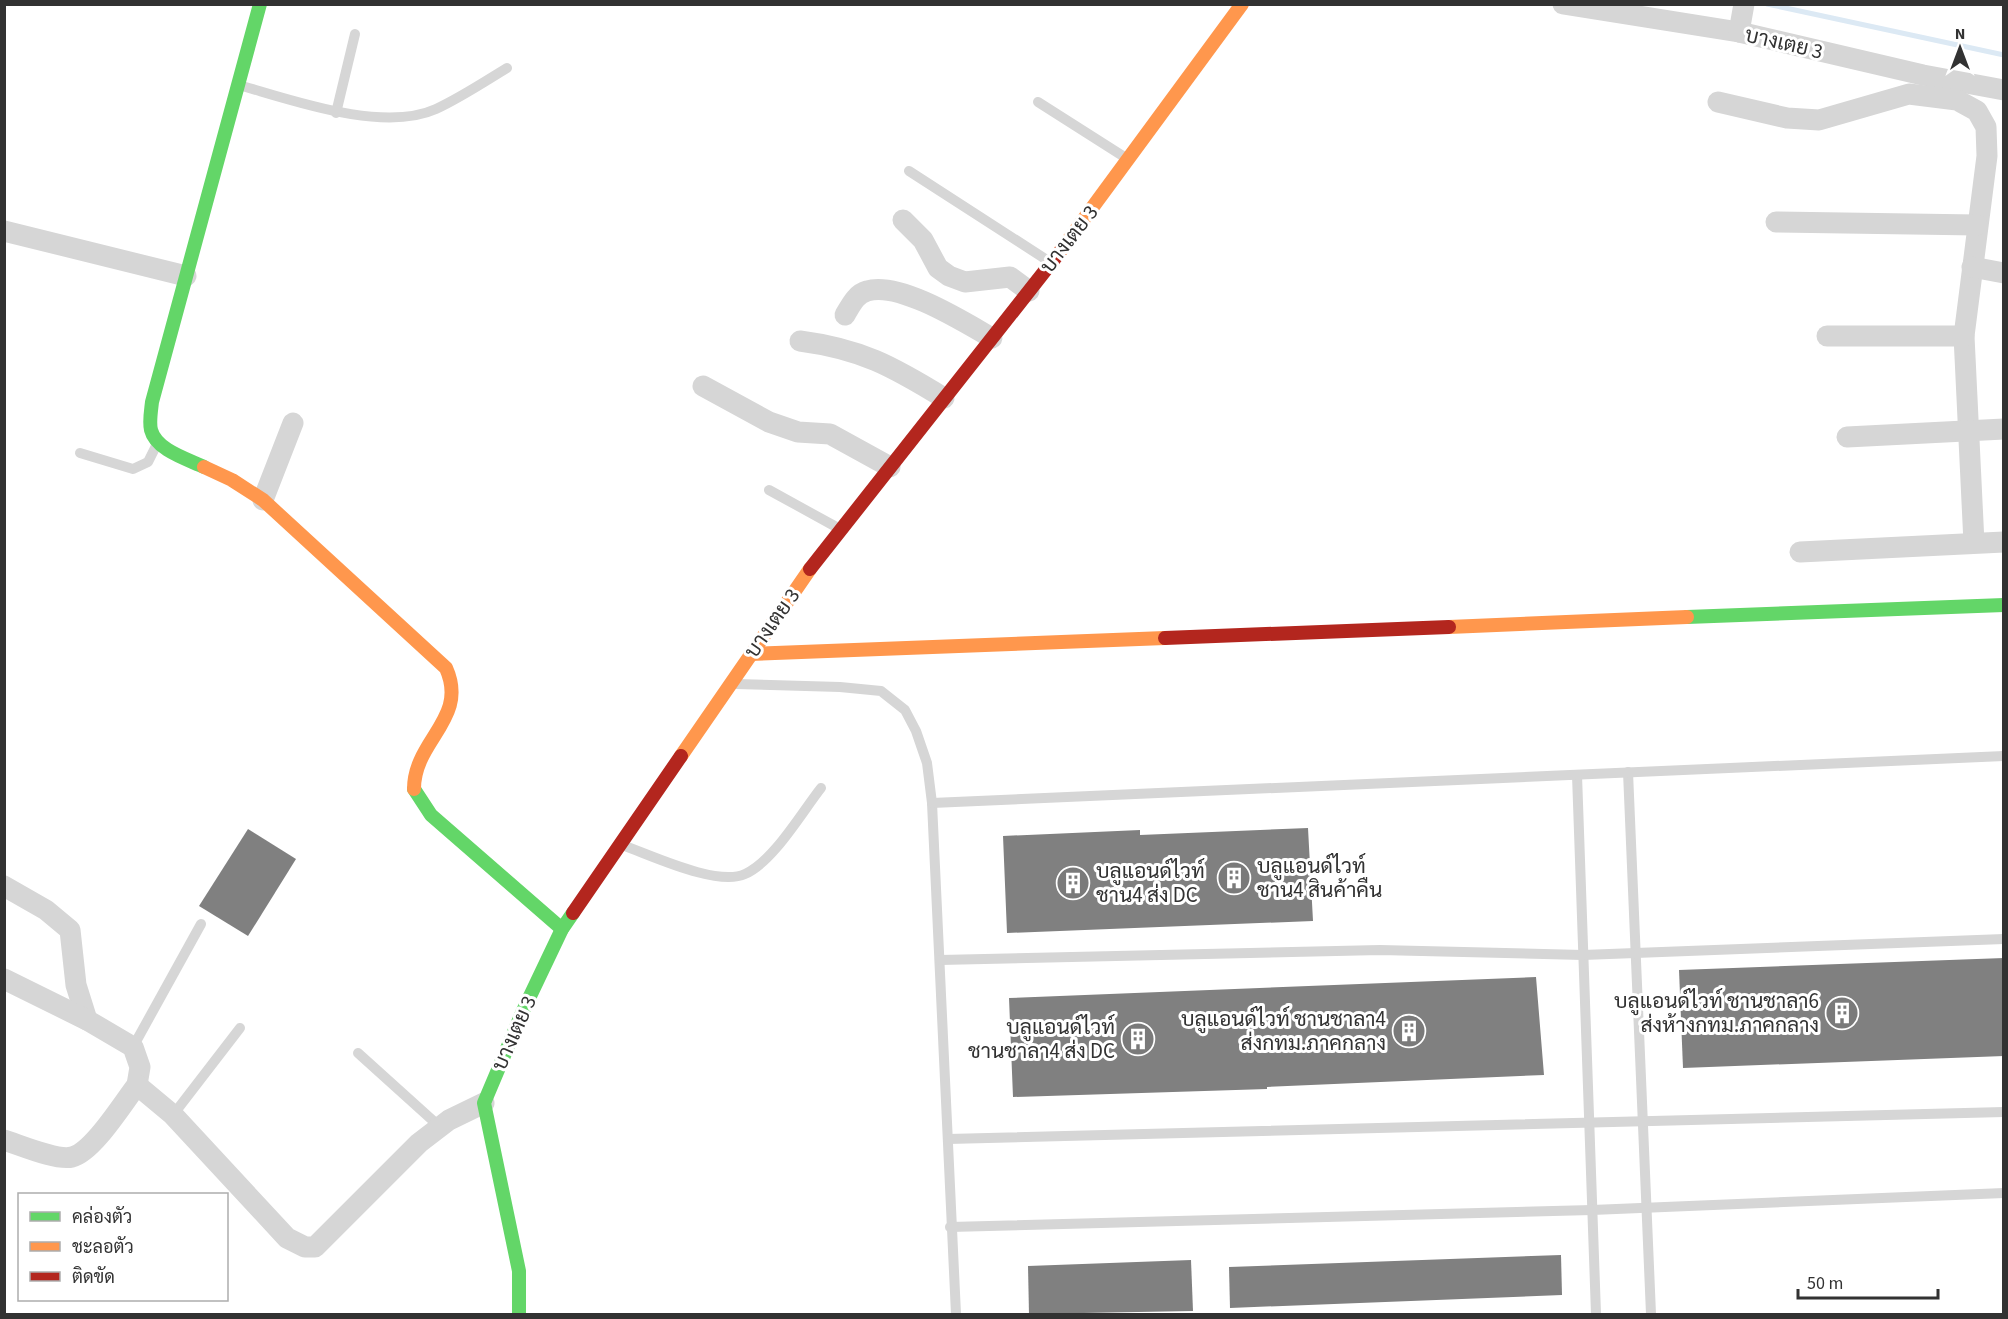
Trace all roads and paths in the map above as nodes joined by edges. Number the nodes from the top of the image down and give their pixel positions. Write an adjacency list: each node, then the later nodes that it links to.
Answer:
1 (260, 4): 7 (street)
2 (1563, 4): 4 (street, บางเตย 3)
3 (1236, 7): 13 (street, บางเตย 3)
4 (1742, 18): 8 (street, บางเตย 3)
5 (355, 34): 11 (lane)
6 (507, 68): 11 (lane)
7 (238, 85): 11 (lane); 22 (street)
8 (2004, 90)
9 (1038, 102): 13 (lane)
10 (1718, 102): 12 (street)
11 (336, 113)
12 (1995, 158): 17 (street)
13 (1129, 160): 19 (street, บางเตย 3)
14 (909, 171): 19 (lane)
15 (903, 220): 23 (street)
16 (1776, 222): 17 (street)
17 (1977, 225): 20 (street)
18 (4, 231): 22 (street)
19 (1051, 263): 23 (street, บางเตย 3)
20 (1972, 267): 21 (street); 26 (street)
21 (2004, 273)
22 (186, 276): 35 (street)
23 (1029, 291): 27 (street, บางเตย 3)
24 (846, 315): 27 (street)
25 (1827, 336): 26 (street)
26 (1964, 336): 33 (street)
27 (992, 338): 30 (street, บางเตย 3)
28 (800, 341): 30 (street)
29 (703, 386): 37 (street)
30 (944, 398): 37 (street, บางเตย 3)
31 (292, 423): 39 (street)
32 (2004, 429): 33 (street)
33 (1968, 431): 34 (street); 42 (street)
34 (1847, 436)
35 (158, 442): 36 (lane); 39 (street)
36 (80, 453)
37 (890, 467): 40 (street, บางเตย 3)
38 (769, 490): 40 (lane)
39 (263, 500): 55 (street)
40 (841, 529): 45 (street, บางเตย 3)
41 (2004, 542): 42 (street)
42 (1974, 543): 43 (street)
43 (1800, 552)
44 (2004, 605): 45 (street)
45 (750, 654): 46 (street, บางเตย 3)
46 (729, 684): 51 (lane); 52 (street, บางเตย 3)
47 (2004, 756): 48 (lane)
48 (1628, 772): 49 (lane); 57 (lane)
49 (1577, 775): 51 (lane); 58 (lane)
50 (821, 788): 52 (lane)
51 (933, 804): 59 (lane)
52 (619, 844): 55 (street, บางเตย 3)
53 (4, 886): 61 (street)
54 (201, 924): 63 (lane)
55 (562, 929): 66 (street, บางเตย 3)
56 (2004, 939): 57 (lane)
57 (1635, 953): 58 (lane); 69 (lane)
58 (1583, 955): 59 (lane); 70 (lane)
59 (940, 960): 72 (lane)
60 (4, 979): 61 (street)
61 (87, 1020): 63 (street)
62 (240, 1028): 68 (lane)
63 (133, 1047): 65 (street)
64 (358, 1053): 71 (lane)
65 (137, 1085): 68 (street); 73 (street)
66 (483, 1102): 71 (street); 78 (street)
67 (2004, 1112): 69 (lane)
68 (173, 1115): 71 (street)
69 (1643, 1121): 70 (lane); 75 (lane)
70 (1589, 1123): 72 (lane); 76 (lane)
71 (440, 1127)
72 (948, 1139): 77 (lane)
73 (4, 1140)
74 (2004, 1193): 75 (lane)
75 (1646, 1207): 76 (lane); 81 (lane)
76 (1592, 1209): 77 (lane); 80 (lane)
77 (950, 1227): 79 (lane)
78 (519, 1314)
79 (956, 1314)
80 (1596, 1314)
81 (1651, 1314)

